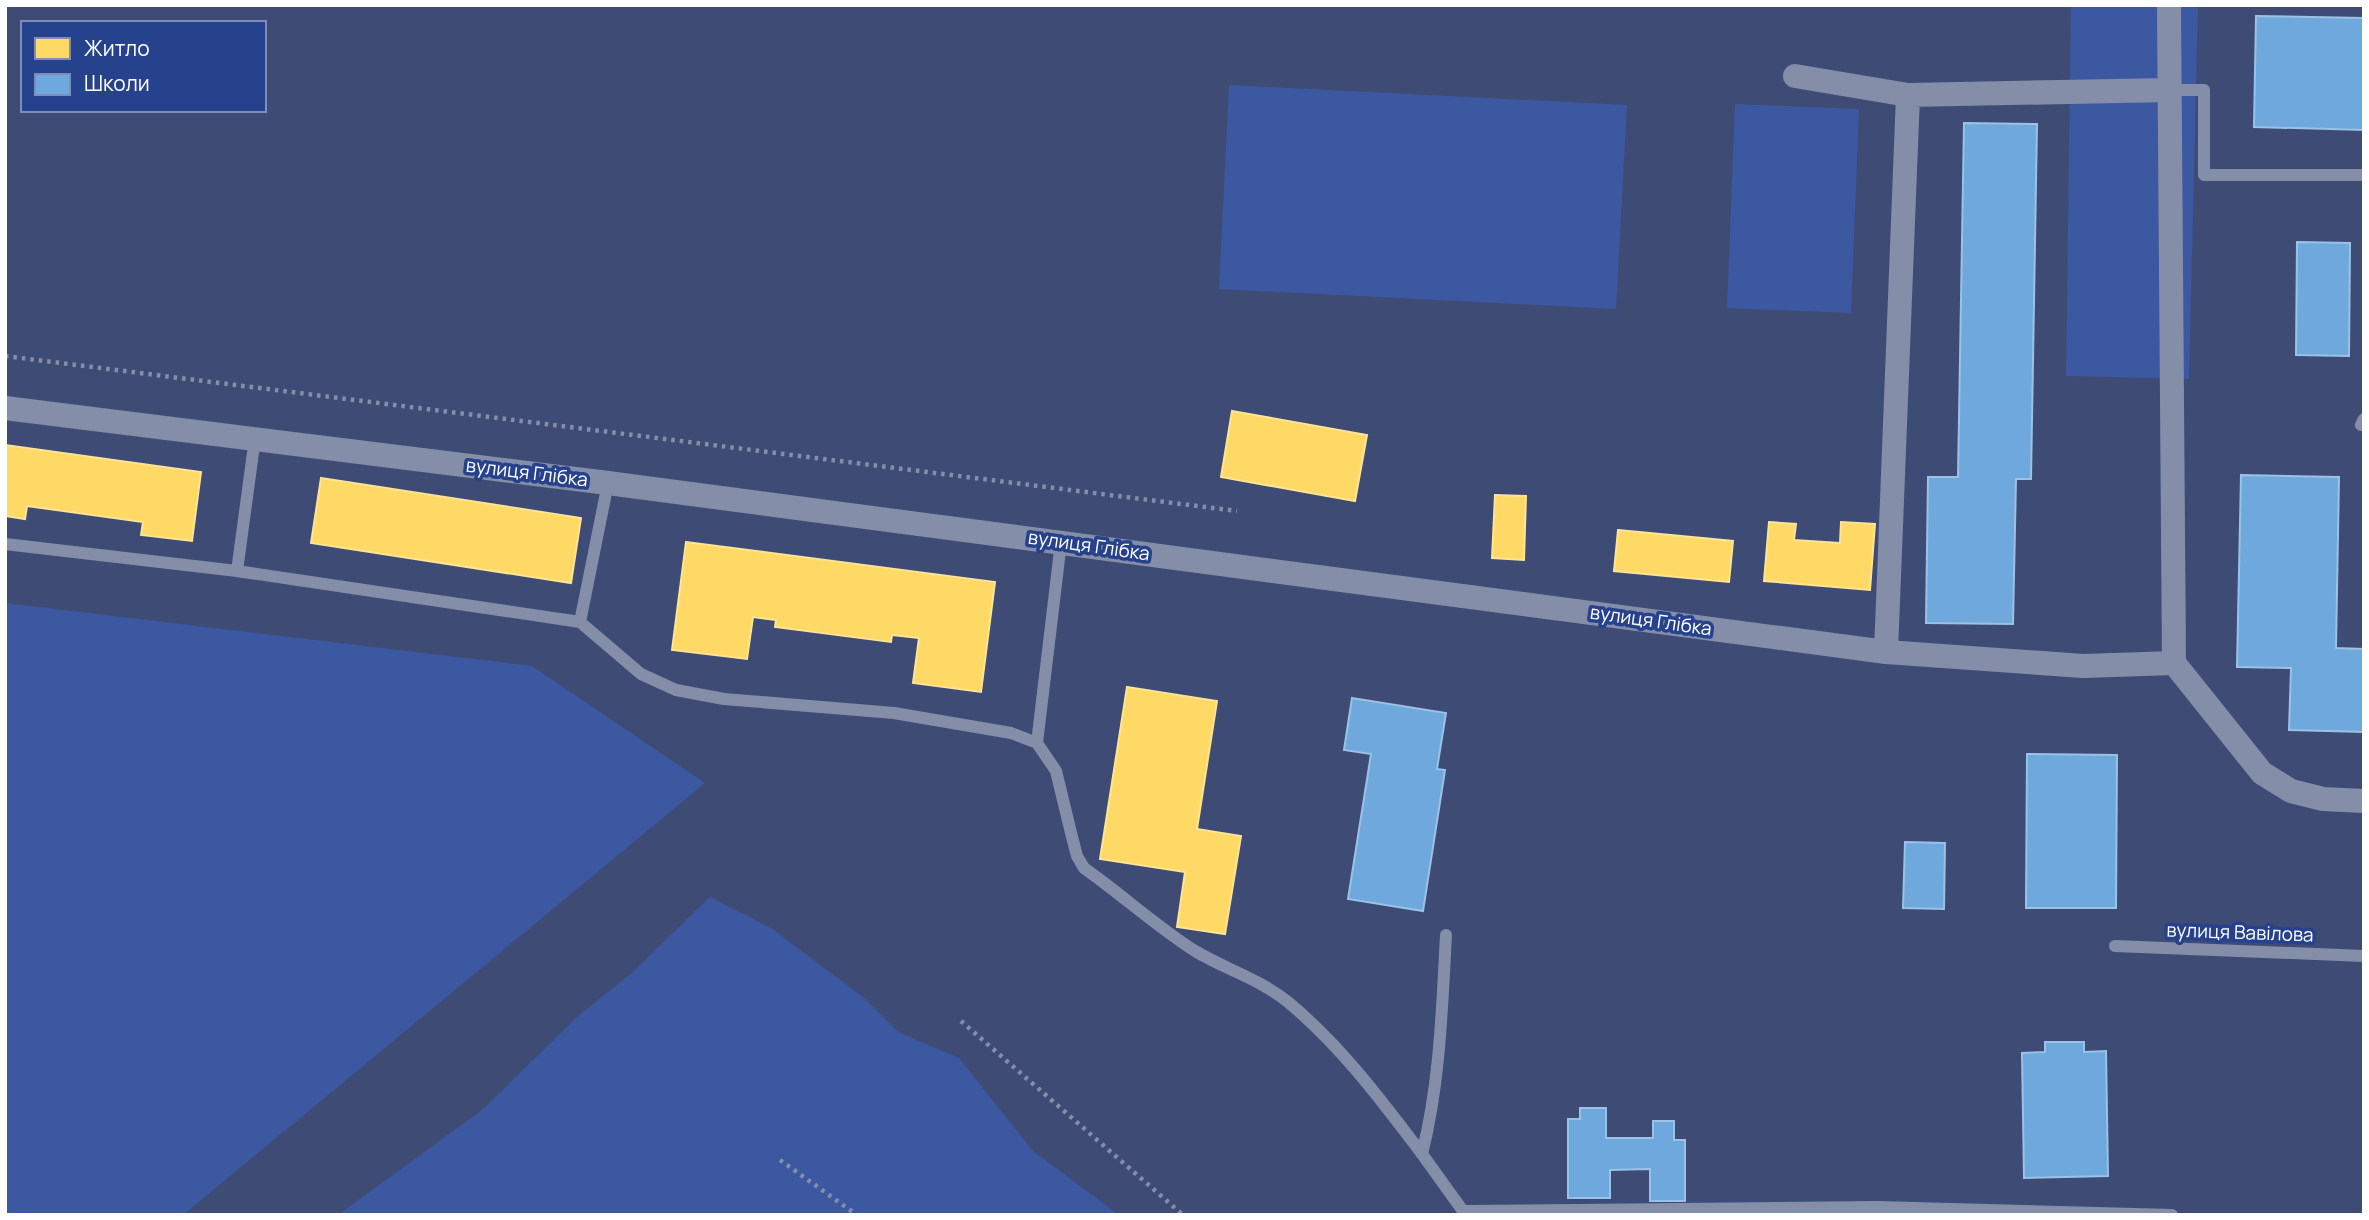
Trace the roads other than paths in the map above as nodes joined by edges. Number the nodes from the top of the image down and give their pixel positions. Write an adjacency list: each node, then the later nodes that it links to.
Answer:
1 (2169, 5): 3 (street)
2 (1795, 76): 4 (street)
3 (2169, 90): 4 (street); 5 (lane); 14 (street)
4 (1909, 95): 13 (street)
5 (2364, 174)
6 (5, 408): 7 (street, вулиця Глібка)
7 (256, 437): 8 (street, вулиця Глібка); 11 (lane)
8 (608, 483): 9 (street, вулиця Глібка); 12 (lane)
9 (1061, 542): 13 (street, вулиця Глібка); 15 (lane)
10 (5, 544): 11 (lane)
11 (237, 571): 12 (lane)
12 (580, 622): 15 (lane)
13 (1886, 652): 14 (street, вулиця Глібка)
14 (2174, 663): 16 (street)
15 (1037, 743): 20 (lane)
16 (2364, 802)
17 (1446, 935): 20 (lane)
18 (2115, 946): 19 (lane, вулиця Вавілова)
19 (2364, 956)
20 (1422, 1154): 21 (lane)
21 (1461, 1213): 22 (lane)
22 (2172, 1215)

